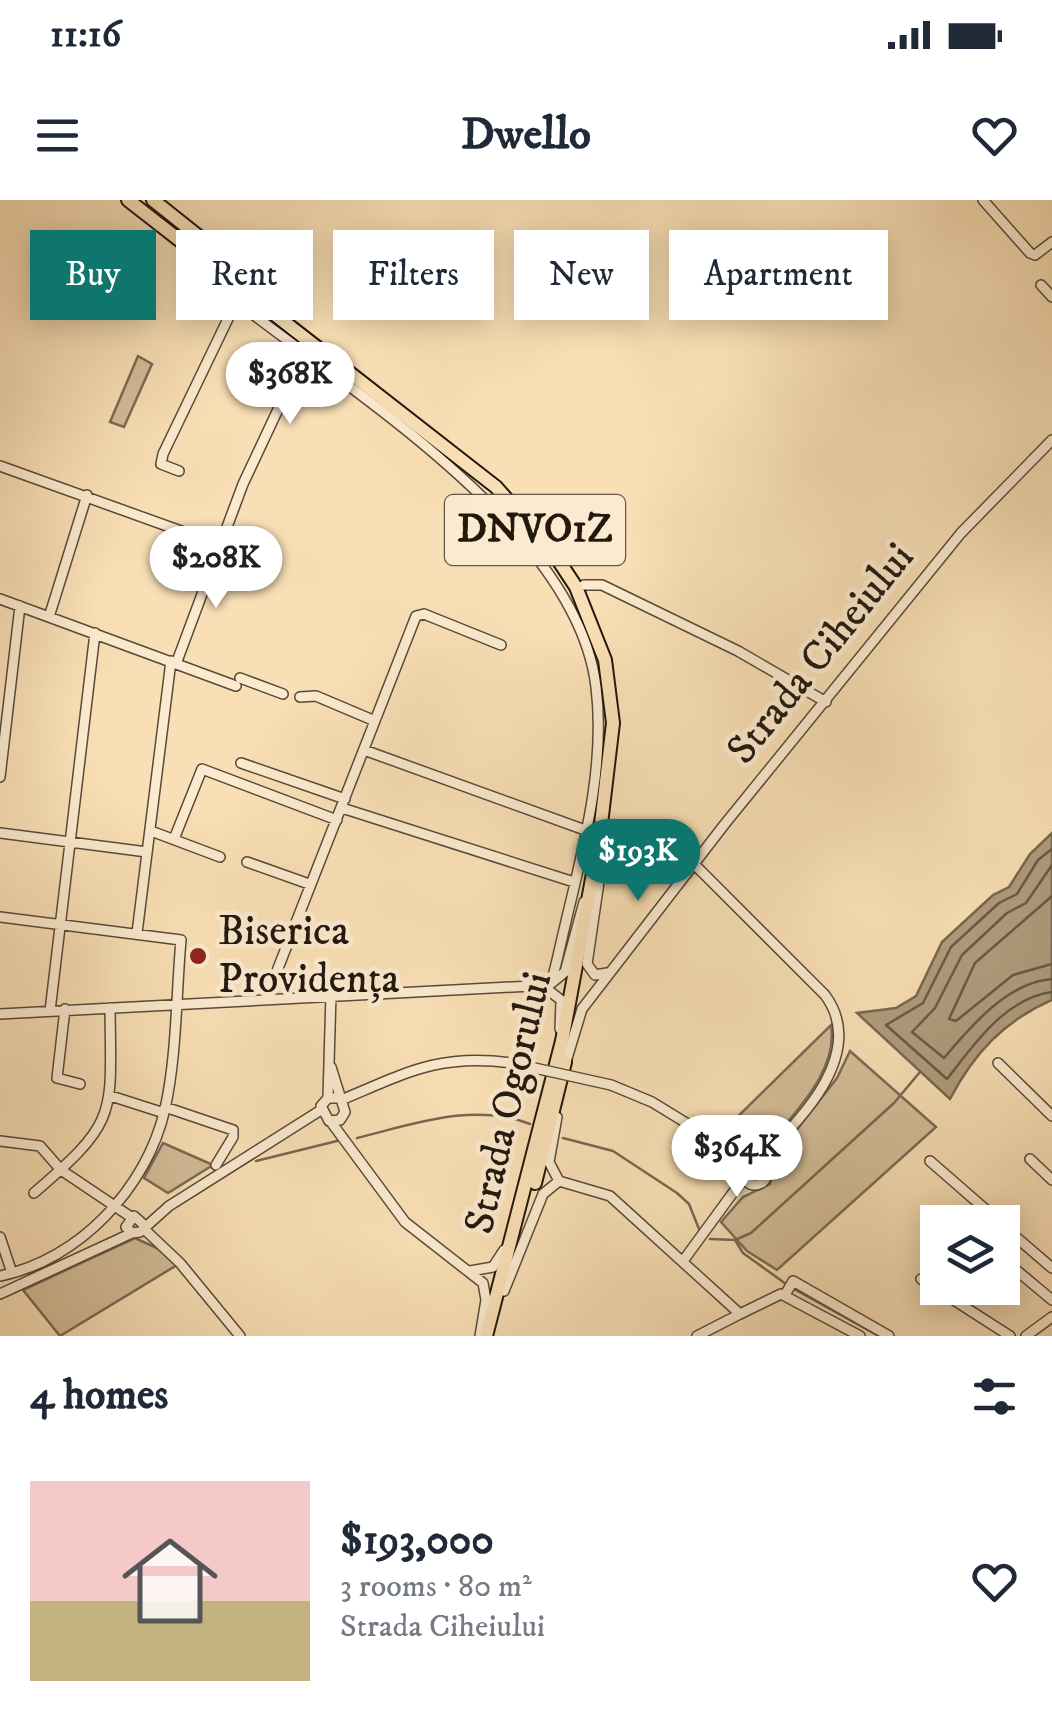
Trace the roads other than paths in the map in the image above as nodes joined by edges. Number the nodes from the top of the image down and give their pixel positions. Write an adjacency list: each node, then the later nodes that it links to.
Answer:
1 (116, 200): 9 (highway)
2 (153, 200): 5 (highway)
3 (983, 200): 8 (street)
4 (134, 202): 6 (highway, Strada Ogorului / DNVO1Z); 7 (highway, Strada Ogorului / DNVO1Z)
5 (190, 230)
6 (176, 232)
7 (176, 236)
8 (1052, 242)
9 (176, 248)
10 (1040, 286): 11 (street)
11 (1052, 297)
12 (224, 320): 19 (street)
13 (264, 320): 16 (street)
14 (281, 320): 49 (highway, Strada Ogorului / DNVO1Z)
15 (295, 320): 22 (highway, Strada Ogorului / DNVO1Z)
16 (304, 354): 21 (street); 38 (street)
17 (1052, 440): 31 (street, Strada Ciheiului)
18 (0, 466): 20 (street)
19 (178, 471)
20 (87, 495): 21 (street); 25 (street)
21 (220, 544): 28 (street)
22 (584, 585): 31 (street); 49 (highway, Strada Ogorului / DNVO1Z)
23 (0, 598): 24 (street)
24 (20, 606): 25 (street); 35 (street)
25 (49, 617): 26 (street)
26 (95, 633): 28 (street); 42 (street)
27 (500, 645): 32 (street)
28 (174, 662): 29 (street); 39 (street)
29 (283, 694)
30 (300, 697): 32 (street)
31 (826, 702): 46 (street, Strada Ciheiului)
32 (374, 721): 33 (street)
33 (364, 750): 36 (street); 38 (street)
34 (241, 763): 36 (street)
35 (0, 777)
36 (344, 804): 37 (street); 47 (street)
37 (337, 820): 41 (street); 48 (street)
38 (585, 830): 47 (street)
39 (151, 831): 41 (street); 43 (street)
40 (0, 833): 42 (street)
41 (174, 839): 44 (street)
42 (71, 844): 43 (street); 51 (street)
43 (147, 852): 52 (street)
44 (220, 857)
45 (247, 862): 48 (street)
46 (694, 864): 53 (street, Strada Ciheiului); 74 (street)
47 (574, 882): 54 (street)
48 (309, 884): 56 (street)
49 (594, 886): 53 (street); 54 (street); 62 (highway, Strada Ogorului / DNVO1Z); 64 (highway, Strada Ogorului / DNVO1Z)
50 (0, 918): 51 (street)
51 (63, 924): 52 (street); 60 (street)
52 (138, 933): 57 (street)
53 (614, 968): 64 (street, Strada Ciheiului)
54 (543, 986): 55 (street); 62 (street)
55 (331, 994): 56 (street); 68 (street)
56 (266, 998): 57 (street)
57 (175, 1004): 58 (street); 70 (street)
58 (110, 1008): 59 (street); 67 (street)
59 (65, 1010): 60 (street); 65 (street)
60 (50, 1011): 61 (street)
61 (0, 1014)
62 (562, 1041): 91 (highway, Strada Ogorului / DNVO1Z)
63 (998, 1063): 73 (street)
64 (564, 1068): 69 (highway, Strada Ogorului / DNVO1Z)
65 (80, 1084)
66 (373, 1086): 68 (street); 72 (street); 84 (street, bridge)
67 (111, 1096): 70 (street); 85 (street)
68 (336, 1098): 71 (street); 72 (street)
69 (558, 1102): 88 (street); 104 (highway, Strada Ogorului / DNVO1Z)
70 (164, 1110): 78 (street); 93 (street)
71 (320, 1110): 75 (street); 76 (street)
72 (344, 1114): 75 (street); 79 (street)
73 (1052, 1116)
74 (796, 1119): 84 (street); 86 (street)
75 (330, 1121): 76 (street); 79 (street)
76 (292, 1132): 82 (street)
77 (0, 1142): 85 (street)
78 (226, 1148): 82 (street); 83 (street)
79 (357, 1157): 100 (street)
80 (1030, 1159): 87 (street)
81 (930, 1161): 92 (street)
82 (241, 1164): 95 (street)
83 (216, 1165)
84 (748, 1168): 86 (street); 89 (street); 94 (street)
85 (61, 1170): 90 (street); 93 (street)
86 (766, 1170): 89 (street)
87 (1052, 1180)
88 (559, 1181): 98 (street); 104 (street)
89 (753, 1186): 94 (street)
90 (34, 1193)
91 (524, 1196): 100 (street); 113 (highway, Strada Ogorului / DNVO1Z)
92 (980, 1205)
93 (113, 1208): 95 (street); 101 (street)
94 (717, 1218): 98 (street)
95 (134, 1226): 105 (street); 112 (street)
96 (0, 1237): 101 (street)
97 (1020, 1240): 99 (street)
98 (683, 1261): 109 (street)
99 (1052, 1268)
100 (468, 1271): 113 (street)
101 (12, 1273): 103 (street)
102 (1020, 1273): 107 (street)
103 (0, 1276)
104 (504, 1291): 113 (highway, Strada Ogorului / DNVO1Z)
105 (0, 1294)
106 (784, 1295): 109 (street); 111 (street); 111 (street)
107 (1052, 1300)
108 (961, 1305): 116 (street)
109 (740, 1314): 114 (street)
110 (1052, 1317): 117 (street)
111 (866, 1333): 115 (street)
112 (235, 1334)
113 (486, 1336)
114 (697, 1336)
115 (889, 1336)
116 (1010, 1336)
117 (1026, 1336)

